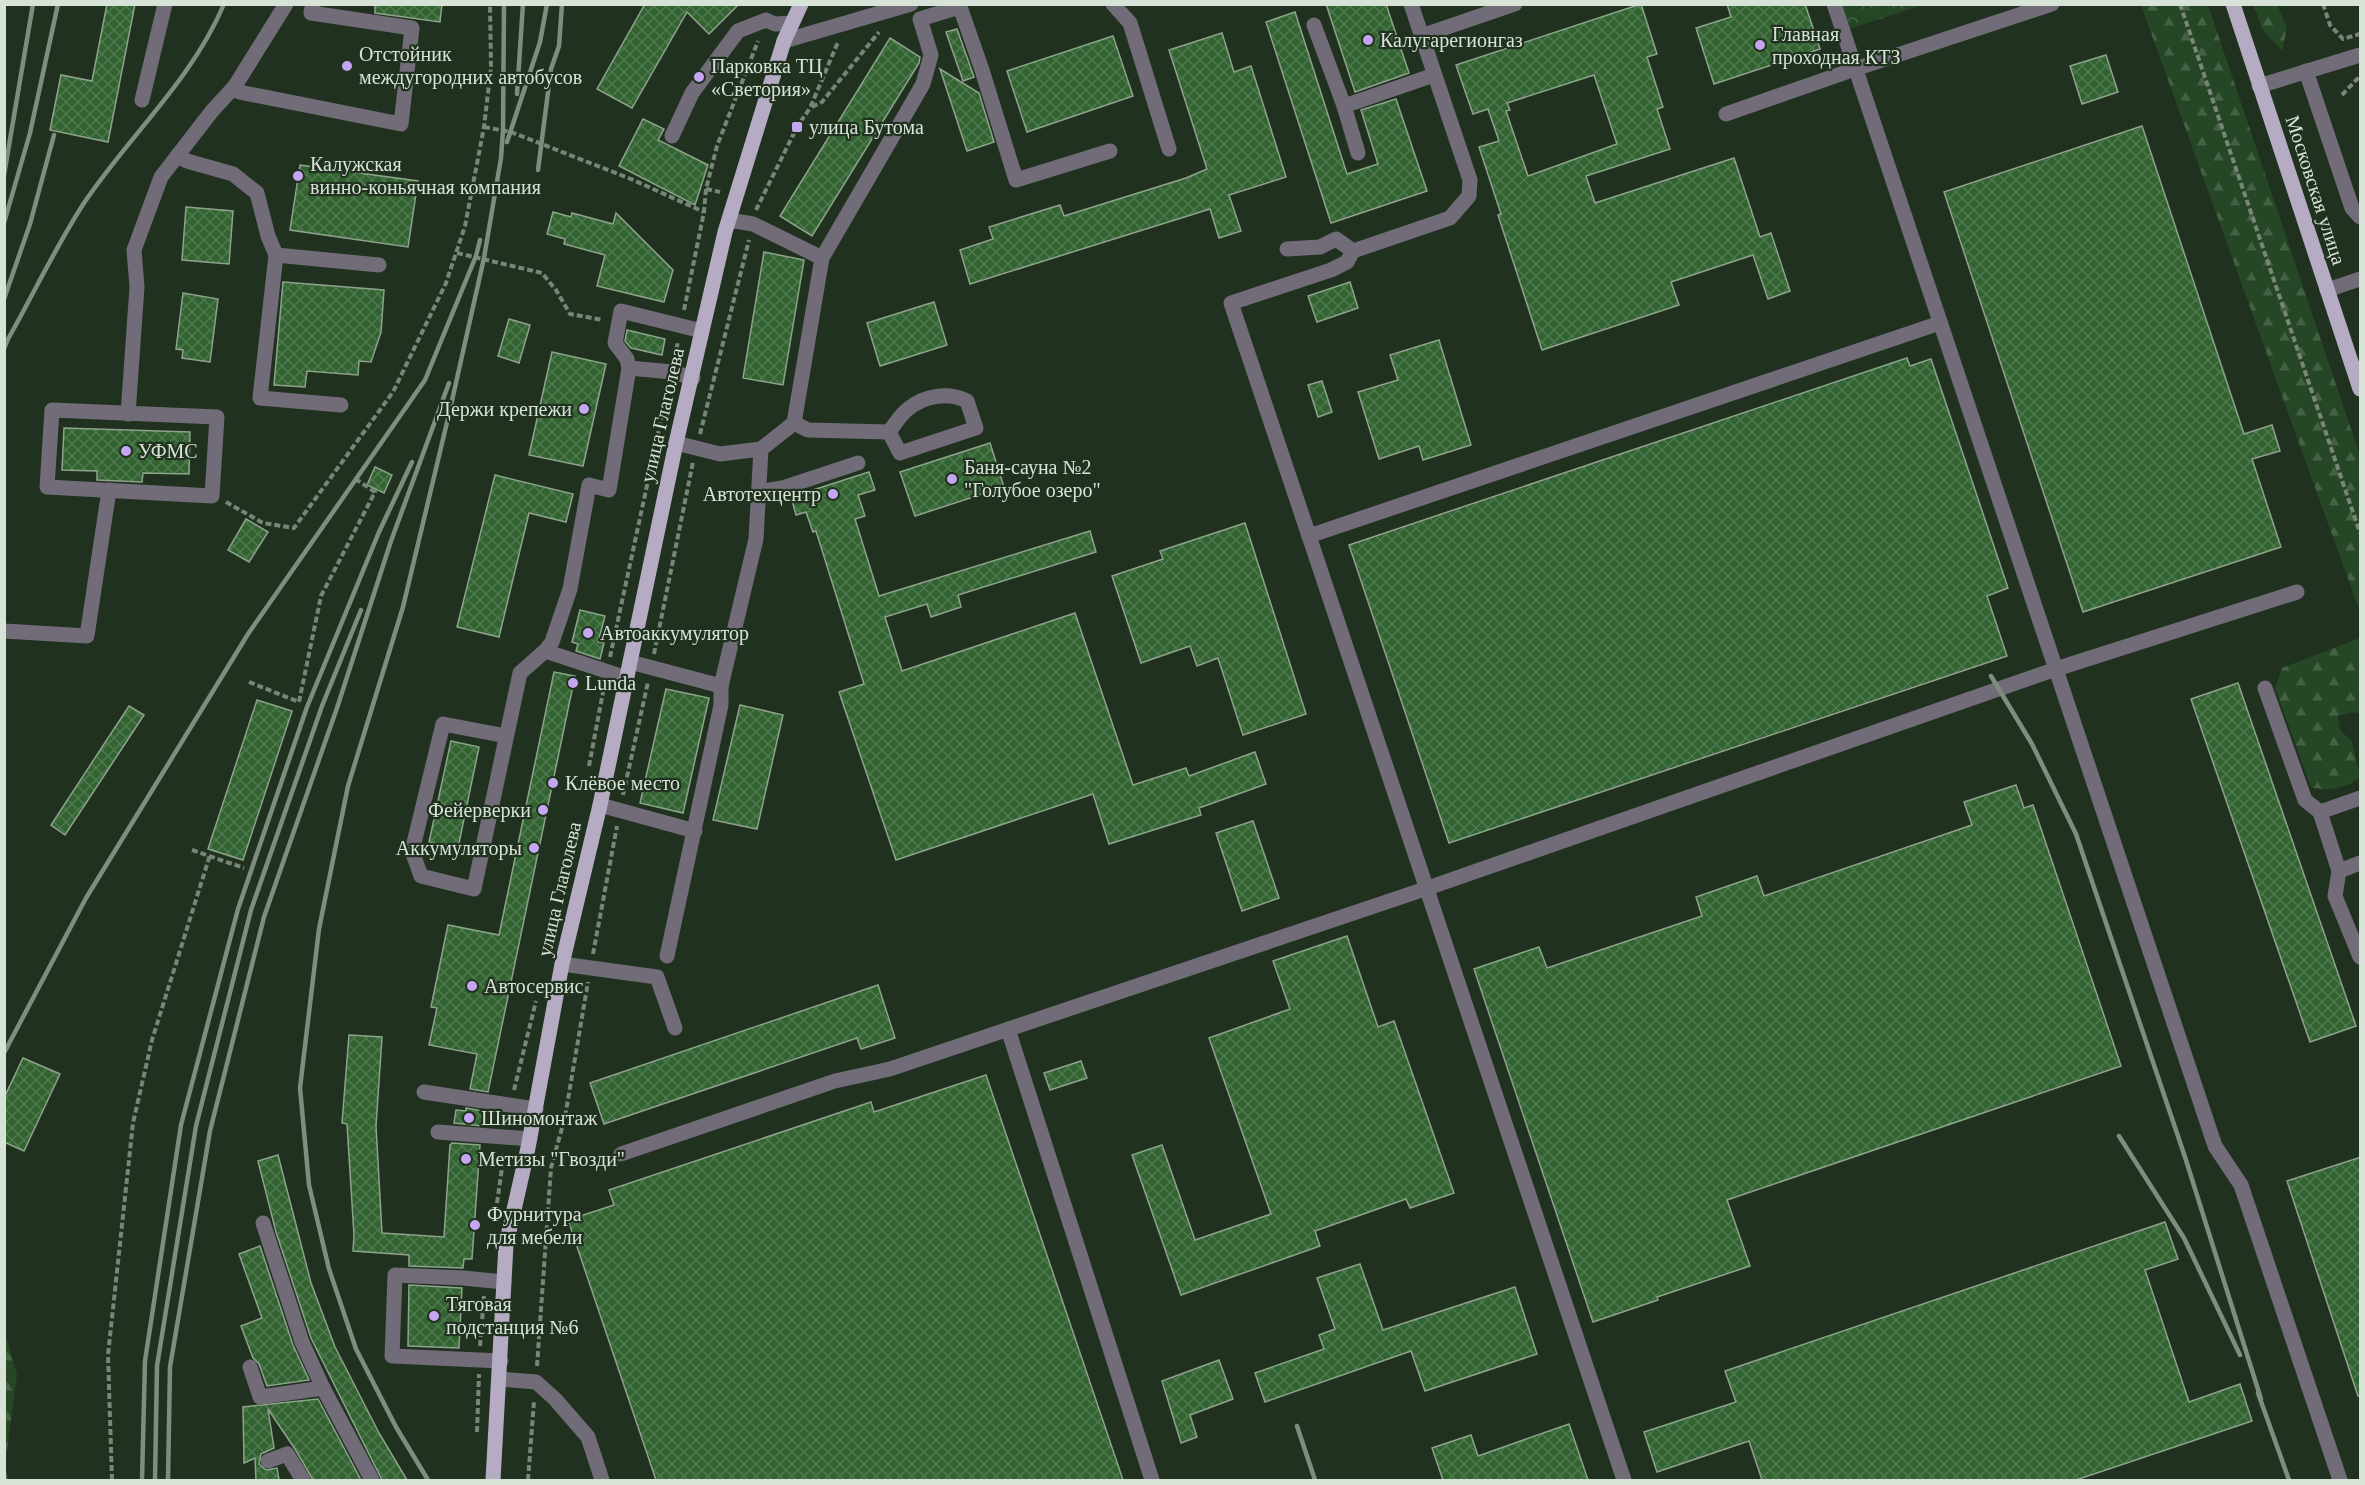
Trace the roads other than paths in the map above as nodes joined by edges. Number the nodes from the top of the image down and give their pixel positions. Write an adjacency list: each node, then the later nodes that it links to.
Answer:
1 (165, 4): 24 (street)
2 (286, 4): 22 (street)
3 (313, 4): 22 (street)
4 (801, 4): 14 (main road, улица Глаголева)
5 (911, 4): 17 (street)
6 (1113, 4): 28 (street)
7 (1410, 4): 16 (street)
8 (1515, 4): 16 (street)
9 (1834, 4): 19 (street)
10 (2052, 4): 19 (street)
11 (2233, 4): 23 (main road, Московская улица)
12 (959, 6): 13 (street); 29 (street)
13 (918, 12): 37 (street)
14 (792, 24): 17 (main road, улица Глаголева); 27 (street)
15 (1314, 25): 25 (street)
16 (1421, 36): 21 (street)
17 (784, 42): 33 (main road, улица Глаголева)
18 (2361, 55): 20 (street)
19 (1855, 69): 26 (street); 41 (street)
20 (2306, 71): 23 (street); 32 (street)
21 (1434, 75): 25 (street); 35 (street)
22 (235, 86): 31 (street)
23 (2259, 86): 40 (main road, Московская улица)
24 (142, 100)
25 (1344, 106): 30 (street)
26 (1726, 114)
27 (672, 136)
28 (1168, 149)
29 (1110, 151)
30 (1358, 153)
31 (177, 156): 36 (street); 47 (street)
32 (2361, 217)
33 (729, 220): 37 (street); 42 (main road, улица Глаголева)
34 (1287, 249): 35 (street)
35 (1353, 251): 55 (street)
36 (276, 255): 38 (street); 46 (street)
37 (822, 258): 48 (street)
38 (379, 265)
39 (2361, 279): 40 (street)
40 (2327, 290): 45 (main road, Московская улица)
41 (1940, 322): 55 (street); 60 (street)
42 (702, 331): 43 (street); 44 (main road, улица Глаголева)
43 (629, 368): 44 (street); 58 (street)
44 (693, 378): 50 (main road, улица Глаголева)
45 (2361, 389)
46 (341, 405)
47 (128, 414): 53 (street); 53 (street)
48 (794, 423): 49 (street); 51 (street)
49 (889, 432): 49 (street)
50 (676, 443): 51 (street); 59 (main road, улица Глаголева)
51 (761, 449): 54 (street)
52 (858, 463): 54 (street)
53 (109, 490): 57 (street)
54 (759, 492): 62 (street)
55 (1308, 536): 71 (street)
56 (2297, 592): 60 (street)
57 (4, 631)
58 (545, 651): 61 (street); 64 (street)
59 (630, 662): 61 (main road, улица Глаголева); 62 (street)
60 (2056, 669): 71 (street); 95 (street)
61 (627, 678): 66 (main road, улица Глаголева)
62 (721, 686): 68 (street)
63 (2265, 688): 67 (street)
64 (506, 736): 64 (street)
65 (2361, 798): 67 (street)
66 (600, 805): 68 (street); 74 (main road, улица Глаголева)
67 (2320, 812): 70 (street)
68 (695, 831): 72 (street)
69 (2361, 863): 70 (street)
70 (2339, 871): 73 (street)
71 (1425, 889): 76 (street); 94 (street)
72 (667, 956)
73 (2361, 957)
74 (562, 964): 75 (street); 78 (main road, улица Глаголева)
75 (675, 1028)
76 (1008, 1029): 81 (street); 93 (street)
77 (423, 1092): 78 (street)
78 (536, 1109): 80 (main road, улица Глаголева)
79 (438, 1132): 80 (street)
80 (530, 1139): 83 (main road, улица Глаголева)
81 (621, 1154)
82 (263, 1223): 87 (street)
83 (504, 1282): 84 (main road, улица Глаголева); 84 (street)
84 (501, 1361): 86 (main road, улица Глаголева)
85 (250, 1367): 87 (street)
86 (500, 1379): 91 (main road, улица Глаголева); 92 (street)
87 (323, 1388): 90 (street)
88 (268, 1461): 89 (street)
89 (303, 1480)
90 (372, 1480)
91 (493, 1480)
92 (602, 1480)
93 (1152, 1480)
94 (1624, 1480)
95 (2340, 1480)

